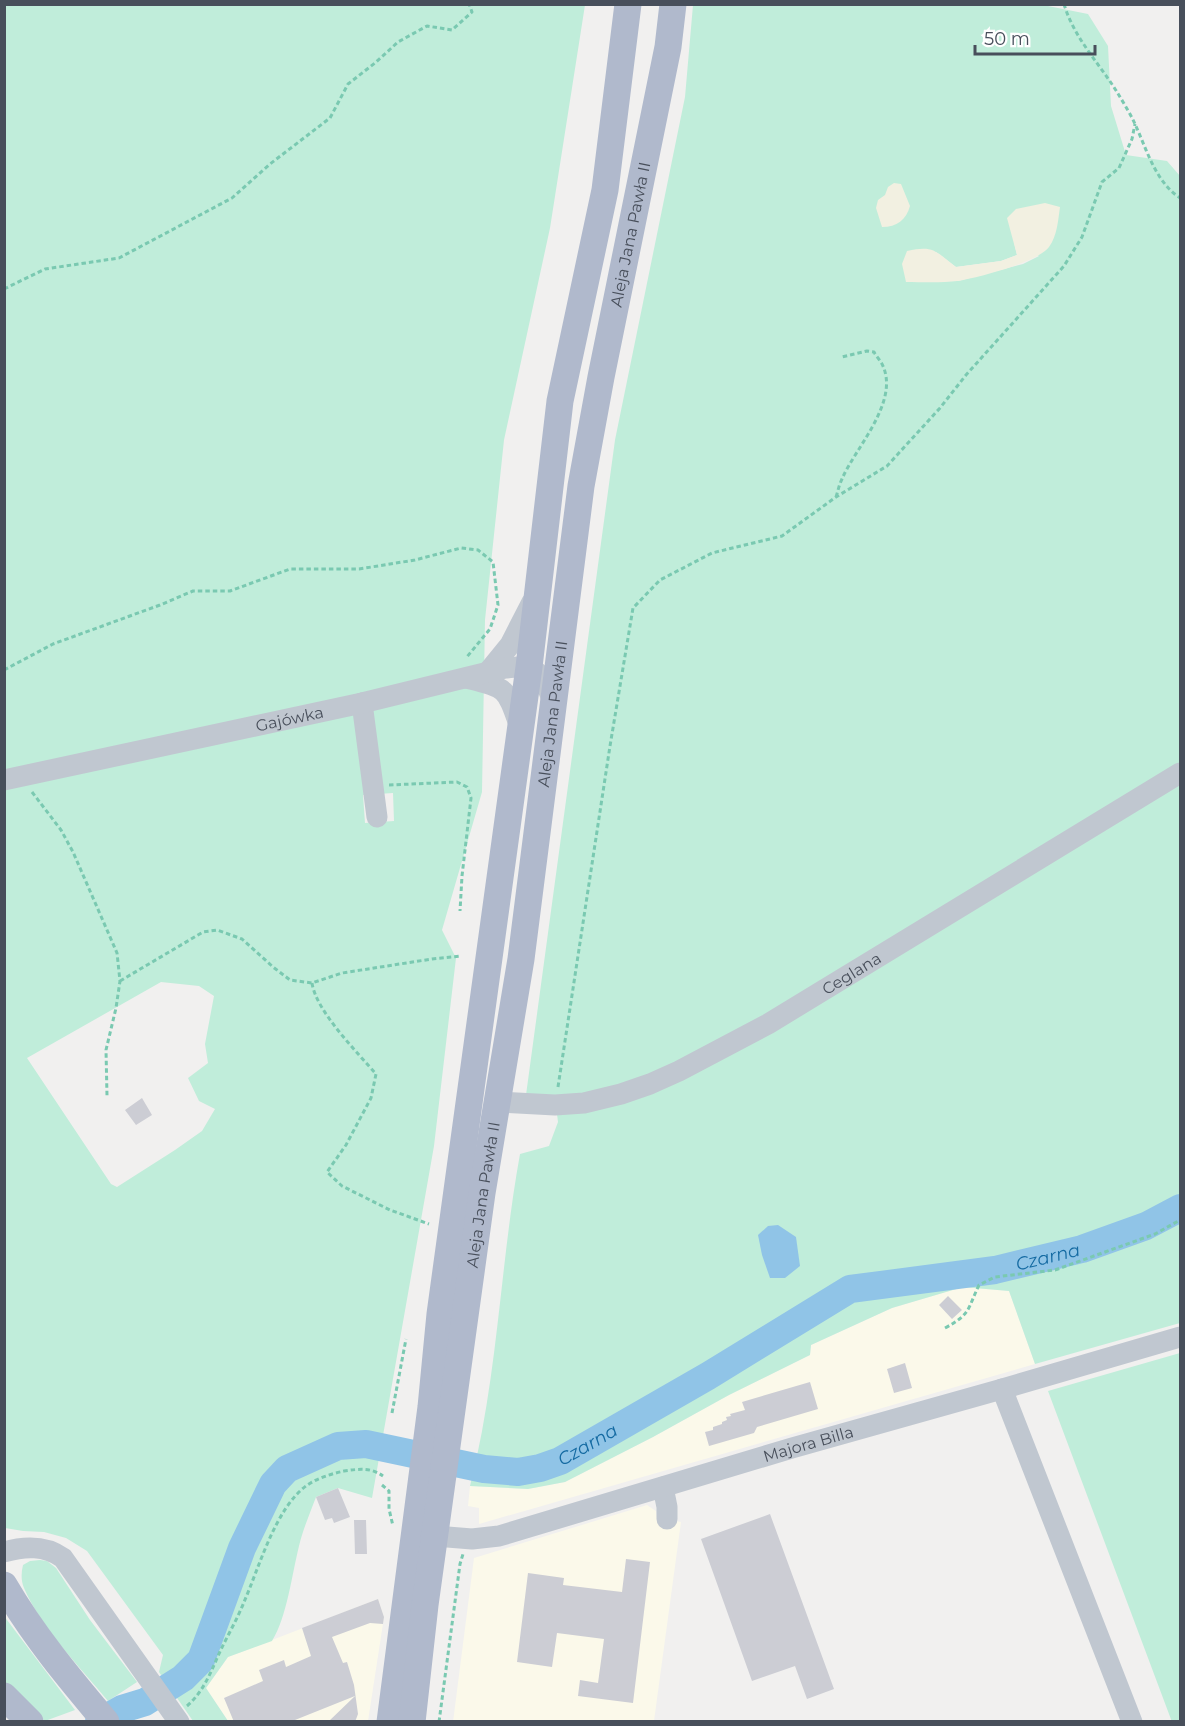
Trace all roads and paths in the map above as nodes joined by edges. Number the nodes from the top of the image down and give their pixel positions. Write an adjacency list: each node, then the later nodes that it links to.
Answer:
1 (469, 4): 7 (path)
2 (628, 4): 10 (main road, Aleja Jana Pawła II)
3 (673, 4): 16 (main road, Aleja Jana Pawła II)
4 (1064, 4): 5 (path)
5 (1135, 124): 6 (path); 9 (path)
6 (1180, 198)
7 (4, 289)
8 (842, 357): 9 (path)
9 (836, 497): 28 (path)
10 (538, 590): 11 (main road, Aleja Jana Pawła II); 13 (street)
11 (529, 667): 13 (street, Gajówka); 16 (street); 17 (main road, Aleja Jana Pawła II)
12 (4, 670): 14 (path)
13 (488, 672): 14 (street, Gajówka)
14 (466, 678): 15 (street, Gajówka); 17 (street)
15 (362, 704): 19 (street, Gajówka); 20 (street)
16 (553, 707): 27 (main road, Aleja Jana Pawła II)
17 (520, 727): 36 (main road, Aleja Jana Pawła II)
18 (1180, 773): 28 (street, Ceglana)
19 (12, 778): 24 (path)
20 (373, 786): 21 (street); 22 (path)
21 (377, 817)
22 (460, 911)
23 (461, 956): 25 (path)
24 (120, 981): 25 (path); 26 (path)
25 (312, 983): 30 (path)
26 (107, 1096)
27 (508, 1103): 28 (street, Ceglana); 36 (main road, Aleja Jana Pawła II)
28 (555, 1105)
29 (1180, 1220): 31 (path)
30 (429, 1224)
31 (945, 1328)
32 (1180, 1337): 34 (street, Majora Billa)
33 (406, 1339): 35 (path)
34 (1002, 1389): 39 (street, Majora Billa); 52 (street)
35 (392, 1413)
36 (439, 1425): 38 (main road)
37 (383, 1476): 46 (path)
38 (432, 1480): 41 (main road); 49 (main road)
39 (663, 1487): 40 (street); 41 (street, Majora Billa)
40 (667, 1519)
41 (435, 1536): 50 (main road)
42 (4, 1552): 46 (street)
43 (463, 1558): 51 (path)
44 (4, 1585): 48 (main road)
45 (4, 1696): 47 (main road)
46 (176, 1717)
47 (30, 1722)
48 (106, 1722)
49 (390, 1722)
50 (412, 1722)
51 (439, 1722)
52 (1132, 1722)

